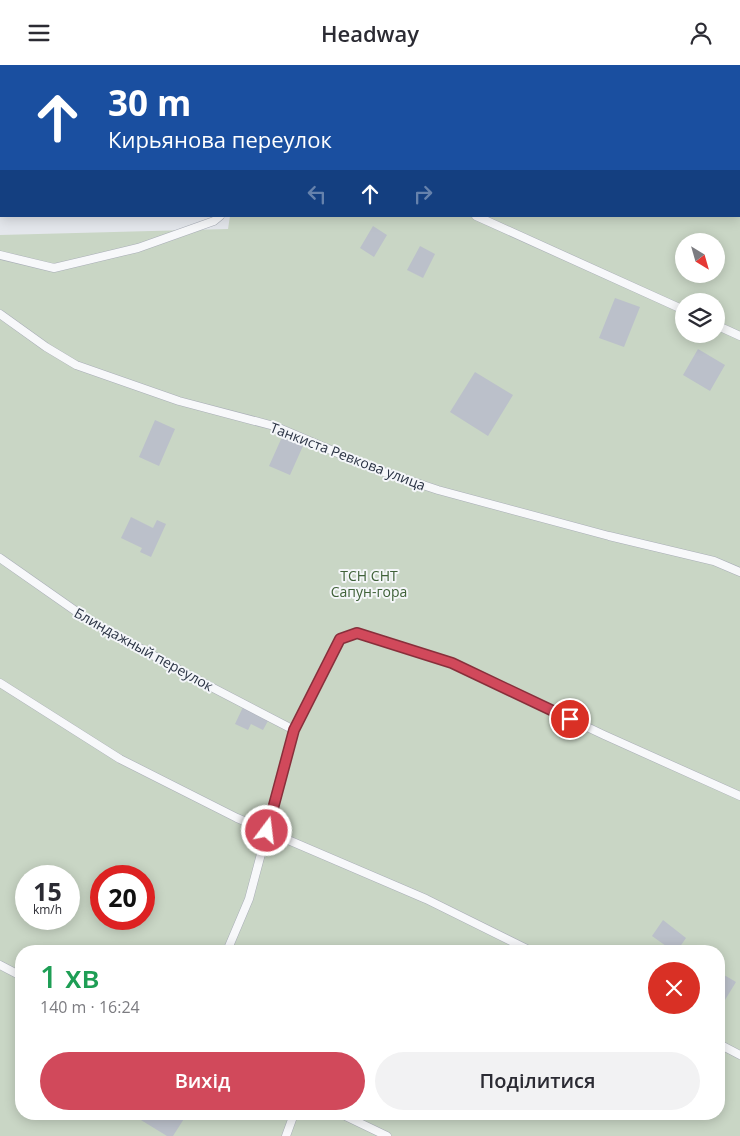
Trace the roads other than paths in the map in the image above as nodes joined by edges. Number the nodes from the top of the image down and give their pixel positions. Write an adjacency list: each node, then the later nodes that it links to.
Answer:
1 (219, 217): 3 (lane)
2 (478, 217): 4 (lane)
3 (0, 255)
4 (675, 306)
5 (0, 315): 9 (lane, Танкиста Ревкова улица)
6 (725, 329): 7 (lane)
7 (740, 336)
8 (0, 558): 11 (lane, Блиндажный переулок)
9 (740, 572)
10 (0, 683): 13 (lane)
11 (294, 730): 12 (lane); 13 (lane)
12 (740, 796)
13 (267, 831): 14 (lane); 15 (lane)
14 (230, 945)
15 (519, 945)
16 (0, 965): 17 (lane)
17 (15, 973)
18 (725, 1047): 19 (lane)
19 (740, 1055)
20 (292, 1120): 22 (lane)
21 (354, 1120): 23 (lane)
22 (286, 1136)
23 (387, 1136)

